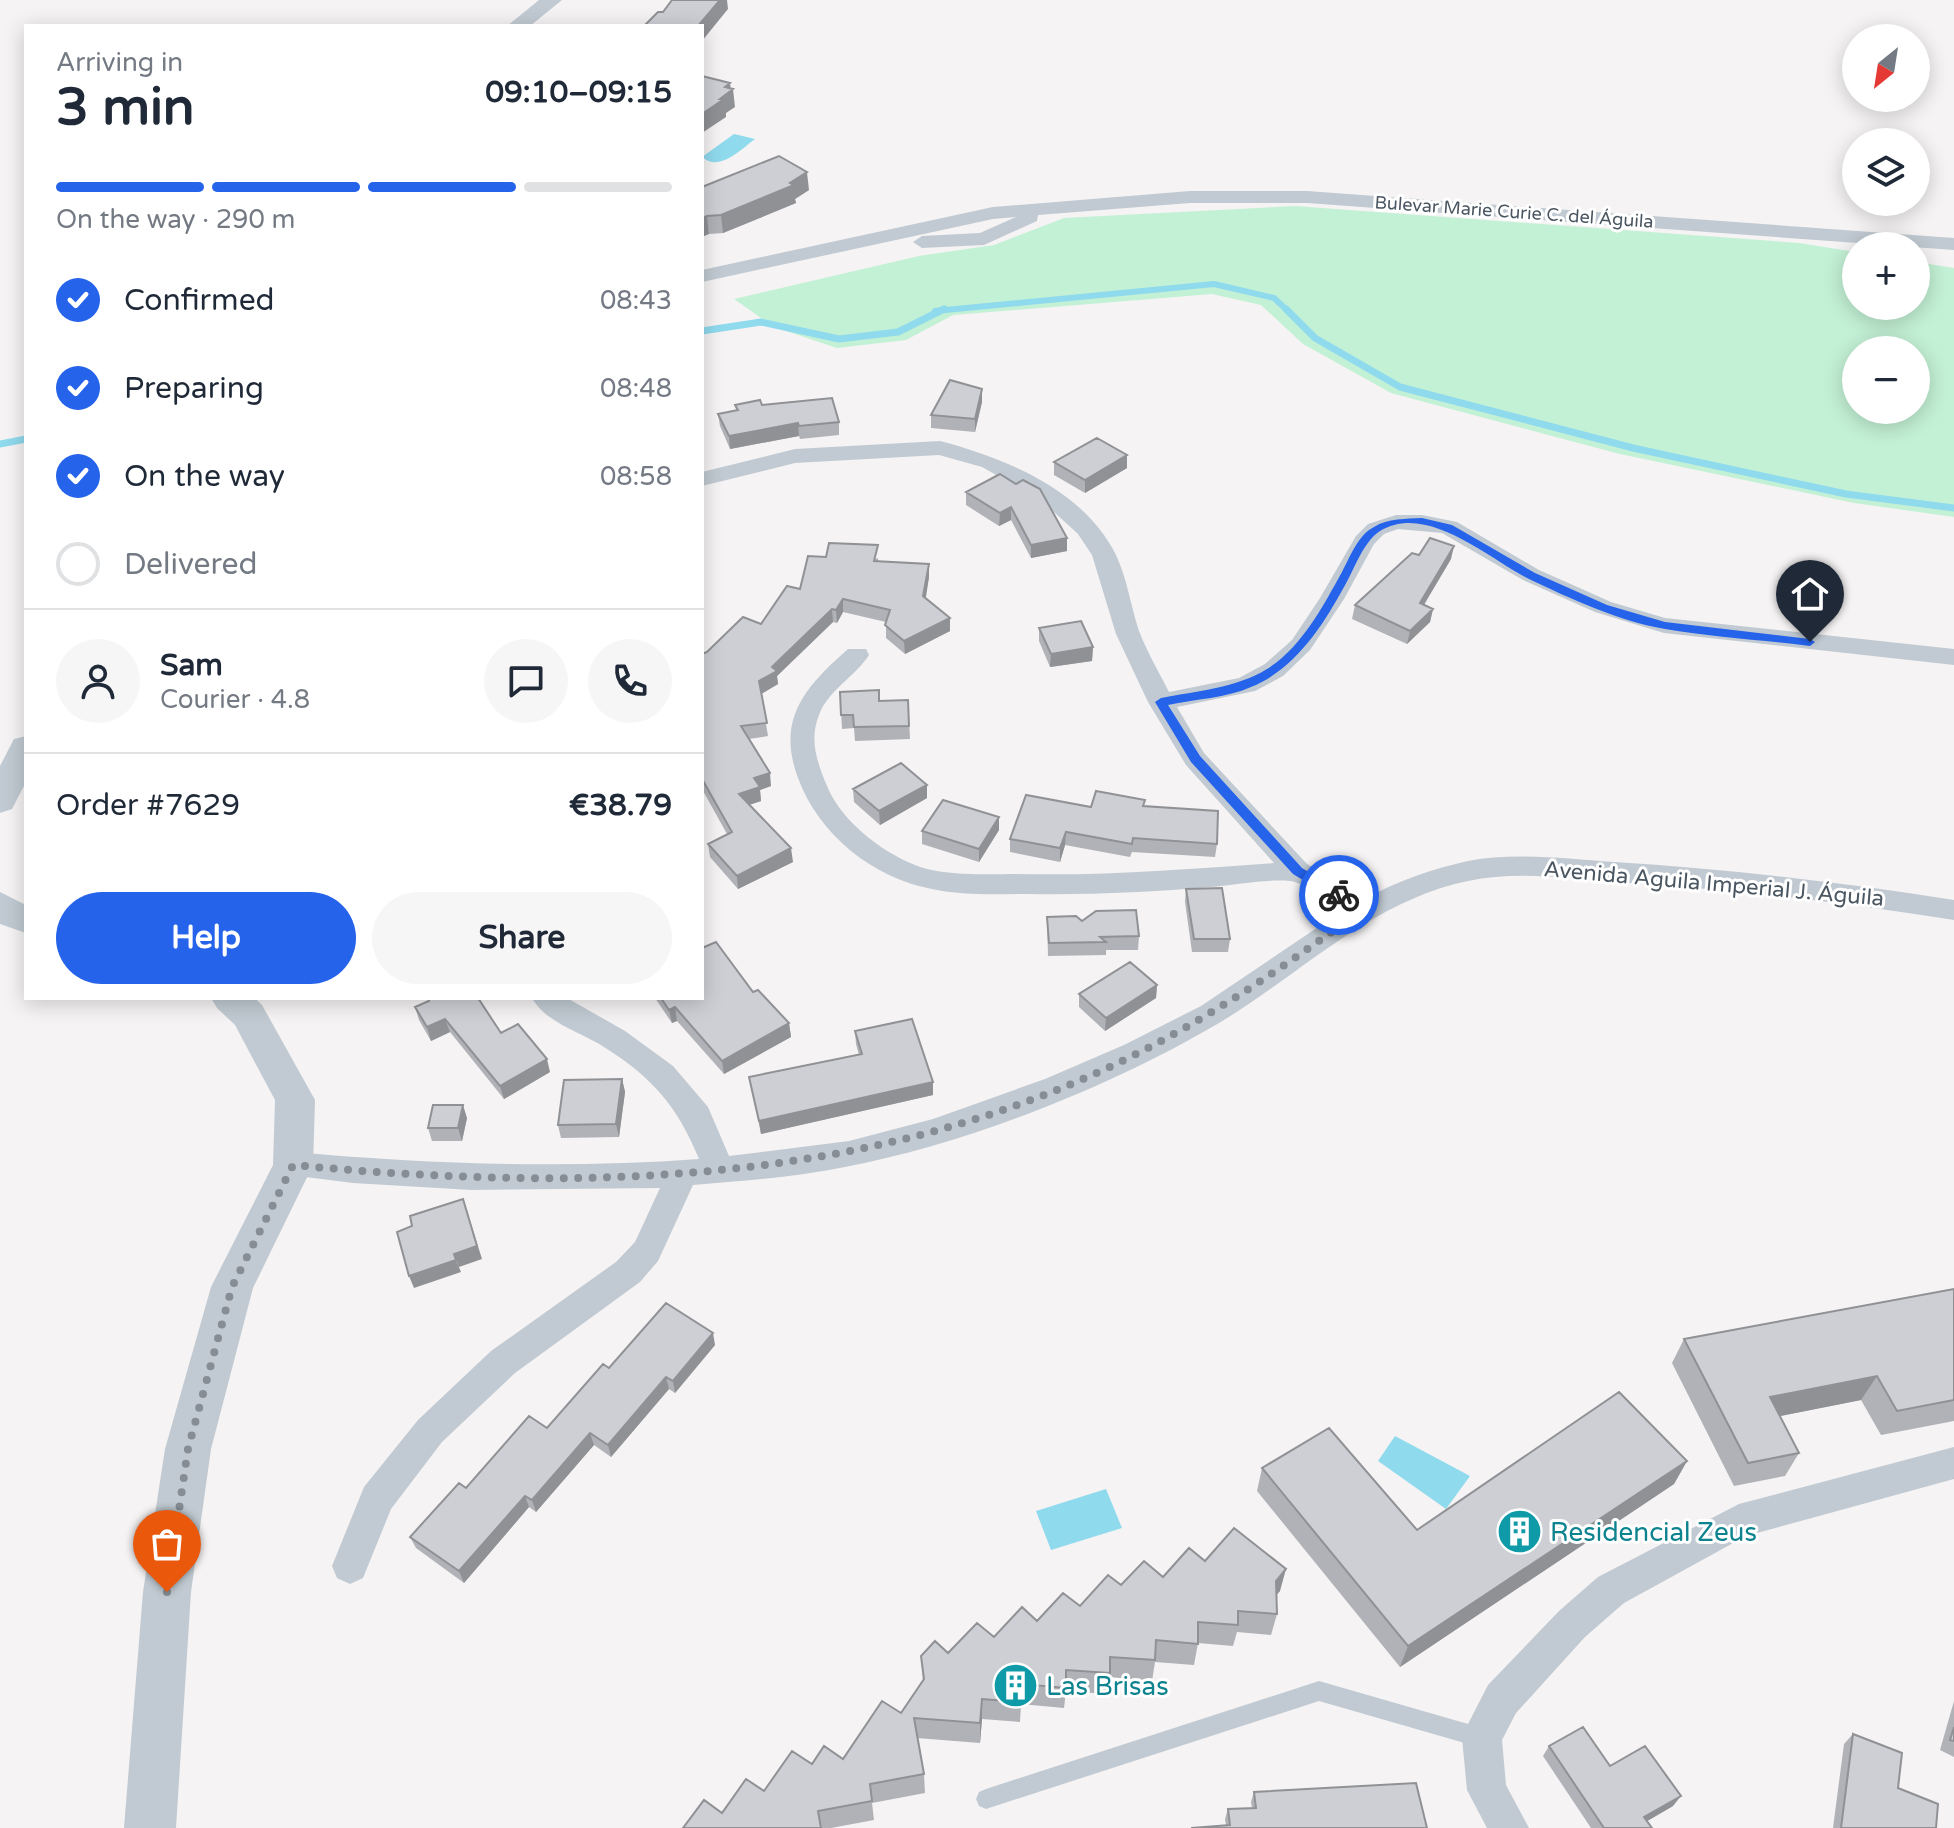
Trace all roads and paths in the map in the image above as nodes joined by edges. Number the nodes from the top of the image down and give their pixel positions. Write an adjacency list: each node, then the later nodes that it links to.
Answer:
1 (552, 0): 2 (street)
2 (520, 24)
3 (1073, 205): 4 (street, Bulevar Marie Curie C. del Águila); 5 (street, Bulevar Marie Curie C. del Águila); 7 (street, Bulevar Marie Curie C. del Águila)
4 (962, 219): 5 (street); 6 (street); 8 (street, Bulevar Marie Curie C. del Águila)
5 (993, 235): 6 (street, Bulevar Marie Curie C. del Águila)
6 (968, 240): 9 (street, Bulevar Marie Curie C. del Águila)
7 (1954, 244)
8 (704, 276)
9 (704, 289)
10 (704, 479): 13 (street)
11 (857, 655): 16 (street)
12 (1954, 657): 13 (street)
13 (1161, 702): 16 (street)
14 (24, 751): 15 (street)
15 (0, 801)
16 (1297, 871): 18 (street)
17 (0, 905): 20 (street)
18 (1362, 910): 19 (street, Avenida Aguila Imperial J. Águila); 24 (street, Avenida Aguila Imperial J. Águila)
19 (1954, 910)
20 (24, 919)
21 (232, 1000): 23 (street)
22 (549, 1000): 24 (street)
23 (293, 1165): 25 (street, Avenida Aguila Imperial J. Águila); 30 (street)
24 (720, 1171): 25 (street, Avenida Aguila Imperial J. Águila)
25 (682, 1174): 27 (street)
26 (1954, 1463): 28 (street)
27 (350, 1566)
28 (1482, 1738): 29 (lane); 31 (street)
29 (986, 1799)
30 (150, 1828)
31 (1509, 1828)

